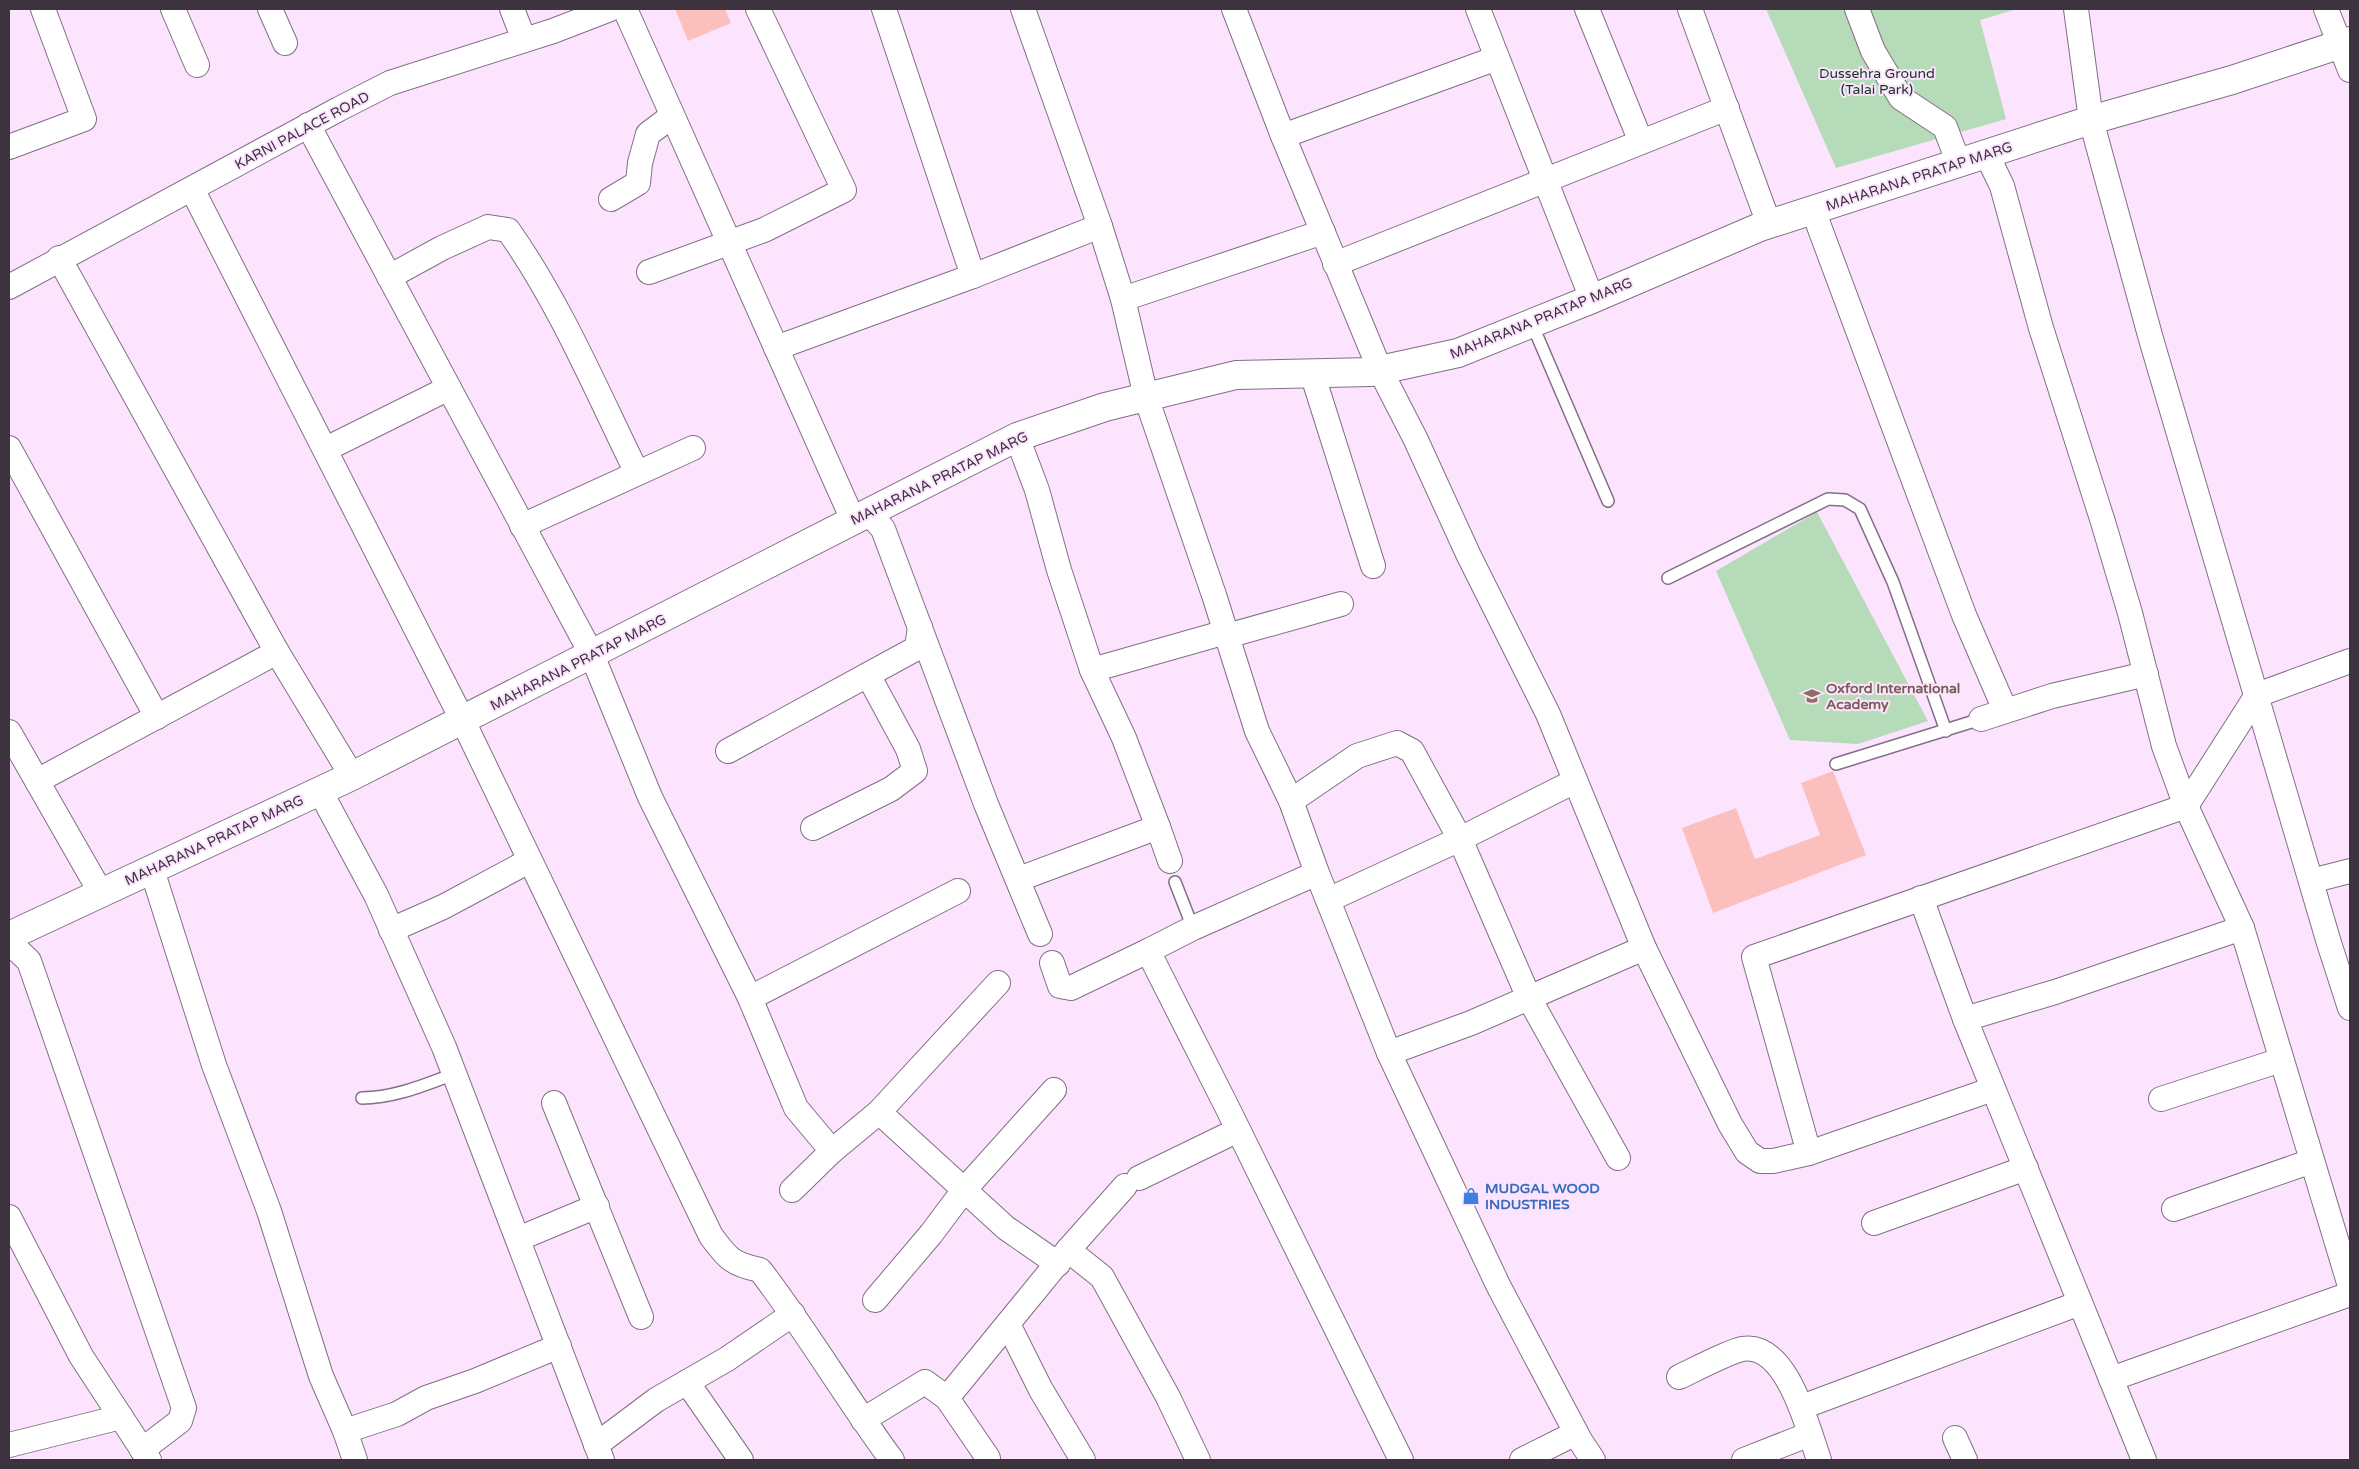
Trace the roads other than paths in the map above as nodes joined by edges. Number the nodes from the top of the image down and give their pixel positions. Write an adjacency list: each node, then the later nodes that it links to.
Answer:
1 (43, 9): 29 (street)
2 (172, 9): 21 (street)
3 (270, 9): 19 (street)
4 (512, 9): 17 (street)
5 (610, 9): 17 (street, KARNI PALACE ROAD)
6 (624, 9): 24 (street)
7 (758, 9): 39 (street)
8 (884, 9): 43 (street)
9 (1023, 9): 37 (street)
10 (1234, 9): 27 (street)
11 (1478, 9): 20 (street)
12 (1587, 9): 28 (street)
13 (1690, 9): 23 (street)
14 (1857, 9): 31 (street)
15 (2076, 9): 25 (street)
16 (2326, 9): 18 (street)
17 (524, 40): 26 (street, KARNI PALACE ROAD)
18 (2345, 43): 22 (street); 25 (street, MAHARANA PRATAP MARG)
19 (285, 44)
20 (1497, 58): 27 (street); 32 (street)
21 (197, 65)
22 (2350, 70)
23 (1727, 108): 28 (street); 36 (street)
24 (672, 116): 34 (street); 39 (street)
25 (2091, 120): 30 (street, MAHARANA PRATAP MARG); 73 (street)
26 (308, 125): 33 (street, KARNI PALACE ROAD); 44 (street)
27 (1283, 136): 38 (street)
28 (1641, 142): 32 (street)
29 (9, 147)
30 (1986, 155): 31 (street, MAHARANA PRATAP MARG); 71 (street)
31 (1958, 164): 35 (street, MAHARANA PRATAP MARG)
32 (1545, 180): 41 (street); 47 (street)
33 (192, 189): 40 (street, KARNI PALACE ROAD); 57 (street)
34 (611, 199)
35 (1813, 210): 36 (street, MAHARANA PRATAP MARG); 74 (street)
36 (1769, 224): 47 (street, MAHARANA PRATAP MARG)
37 (1100, 226): 43 (street); 46 (street)
38 (1323, 232): 41 (street); 46 (street)
39 (728, 242): 42 (street); 49 (street)
40 (60, 258): 45 (street, KARNI PALACE ROAD); 67 (street)
41 (1335, 264): 50 (street)
42 (649, 272)
43 (973, 276): 49 (street)
44 (390, 277): 52 (street); 58 (street)
45 (9, 286)
46 (1123, 299): 53 (street)
47 (1592, 299): 48 (street, MAHARANA PRATAP MARG)
48 (1532, 324): 50 (street, MAHARANA PRATAP MARG); 59 (lane)
49 (776, 348): 60 (street)
50 (1380, 370): 51 (street, MAHARANA PRATAP MARG); 84 (street)
51 (1312, 373): 53 (street, MAHARANA PRATAP MARG); 62 (street)
52 (449, 388): 57 (street); 61 (street)
53 (1146, 397): 54 (street, MAHARANA PRATAP MARG); 66 (street)
54 (1017, 437): 60 (street, MAHARANA PRATAP MARG); 70 (street)
55 (9, 448): 75 (street)
56 (693, 448): 58 (street)
57 (326, 449): 77 (street)
58 (637, 473): 61 (street)
59 (1608, 501)
60 (860, 516): 65 (street); 68 (street, MAHARANA PRATAP MARG)
61 (522, 526): 68 (street)
62 (1373, 566)
63 (1668, 578): 78 (lane)
64 (1341, 604): 66 (street)
65 (920, 627): 72 (street); 96 (street)
66 (1227, 634): 70 (street); 86 (street)
67 (277, 652): 75 (street); 82 (street)
68 (592, 655): 77 (street, MAHARANA PRATAP MARG); 112 (street)
69 (2350, 661): 73 (street)
70 (1092, 670): 88 (street)
71 (2146, 674): 74 (street); 87 (street)
72 (868, 675): 80 (street); 89 (street)
73 (2257, 695): 87 (street); 97 (street)
74 (2005, 710): 76 (street)
75 (157, 716): 83 (street)
76 (1981, 719): 78 (lane)
77 (463, 721): 82 (street, MAHARANA PRATAP MARG); 91 (street)
78 (1946, 730): 81 (lane)
79 (9, 732): 83 (street)
80 (728, 751)
81 (1836, 764)
82 (352, 776): 85 (street, MAHARANA PRATAP MARG)
83 (37, 781): 99 (street)
84 (1575, 781): 90 (street); 108 (street)
85 (320, 791): 92 (street, MAHARANA PRATAP MARG); 104 (street)
86 (1291, 801): 90 (street); 95 (street)
87 (2186, 806): 100 (street); 103 (street)
88 (1158, 827): 94 (street); 96 (street)
89 (813, 828)
90 (1460, 839): 101 (street); 113 (street)
91 (529, 861): 104 (street); 143 (street)
92 (152, 870): 99 (street, MAHARANA PRATAP MARG); 154 (street)
93 (2350, 871): 97 (street)
94 (1173, 872): 102 (lane)
95 (1316, 873): 101 (street); 102 (street)
96 (1019, 879): 105 (street)
97 (2311, 881): 114 (street)
98 (958, 891): 112 (street)
99 (101, 894): 106 (street, MAHARANA PRATAP MARG)
100 (1921, 898): 115 (street); 127 (street)
101 (1328, 900): 116 (street)
102 (1194, 928): 109 (street)
103 (2242, 928): 115 (street); 117 (street)
104 (391, 930): 118 (street)
105 (1040, 934)
106 (9, 936)
107 (9, 942): 160 (street)
108 (1644, 948): 113 (street); 127 (street)
109 (1148, 951): 110 (street); 125 (street)
110 (1052, 963)
111 (998, 983): 124 (street)
112 (750, 998): 126 (street)
113 (1529, 998): 116 (street); 128 (street)
114 (2350, 1008)
115 (1965, 1019): 119 (street)
116 (1390, 1053): 155 (street)
117 (2281, 1060): 122 (street); 129 (street)
118 (454, 1074): 121 (lane); 137 (street)
119 (1994, 1089): 127 (street); 130 (street)
120 (1054, 1090): 132 (street)
121 (362, 1098)
122 (2161, 1099)
123 (554, 1103): 133 (street)
124 (879, 1112): 126 (street); 132 (street)
125 (1238, 1130): 138 (street); 167 (street)
126 (832, 1151): 131 (street)
127 (1809, 1153)
128 (1618, 1158)
129 (2312, 1161): 134 (street); 139 (street)
130 (2026, 1168): 136 (street); 142 (street)
131 (792, 1190)
132 (964, 1190): 138 (street); 141 (street)
133 (597, 1206): 137 (street); 144 (street)
134 (2174, 1208)
135 (9, 1217): 152 (street)
136 (1874, 1223)
137 (518, 1239): 146 (street)
138 (1063, 1257): 145 (street); 166 (street)
139 (2350, 1286)
140 (2350, 1294): 148 (street)
141 (875, 1300)
142 (2080, 1303): 148 (street); 151 (street)
143 (793, 1314): 149 (street); 153 (street)
144 (641, 1316)
145 (1008, 1324): 150 (street); 165 (street)
146 (558, 1346): 154 (street); 159 (street)
147 (1679, 1377): 151 (street)
148 (2111, 1379): 173 (street)
149 (687, 1382): 159 (street); 163 (street)
150 (947, 1398): 153 (street); 161 (street)
151 (1802, 1407): 156 (street)
152 (121, 1417): 158 (street); 160 (street)
153 (863, 1420): 164 (street)
154 (345, 1431): 162 (street)
155 (1576, 1433): 168 (street); 169 (street)
156 (1810, 1434): 170 (street); 171 (street)
157 (1955, 1438): 172 (street)
158 (9, 1445)
159 (599, 1453)
160 (145, 1455)
161 (988, 1458)
162 (355, 1460)
163 (741, 1460)
164 (892, 1460)
165 (1083, 1460)
166 (1198, 1460)
167 (1401, 1460)
168 (1522, 1460)
169 (1593, 1460)
170 (1744, 1460)
171 (1819, 1460)
172 (1965, 1460)
173 (2144, 1460)

